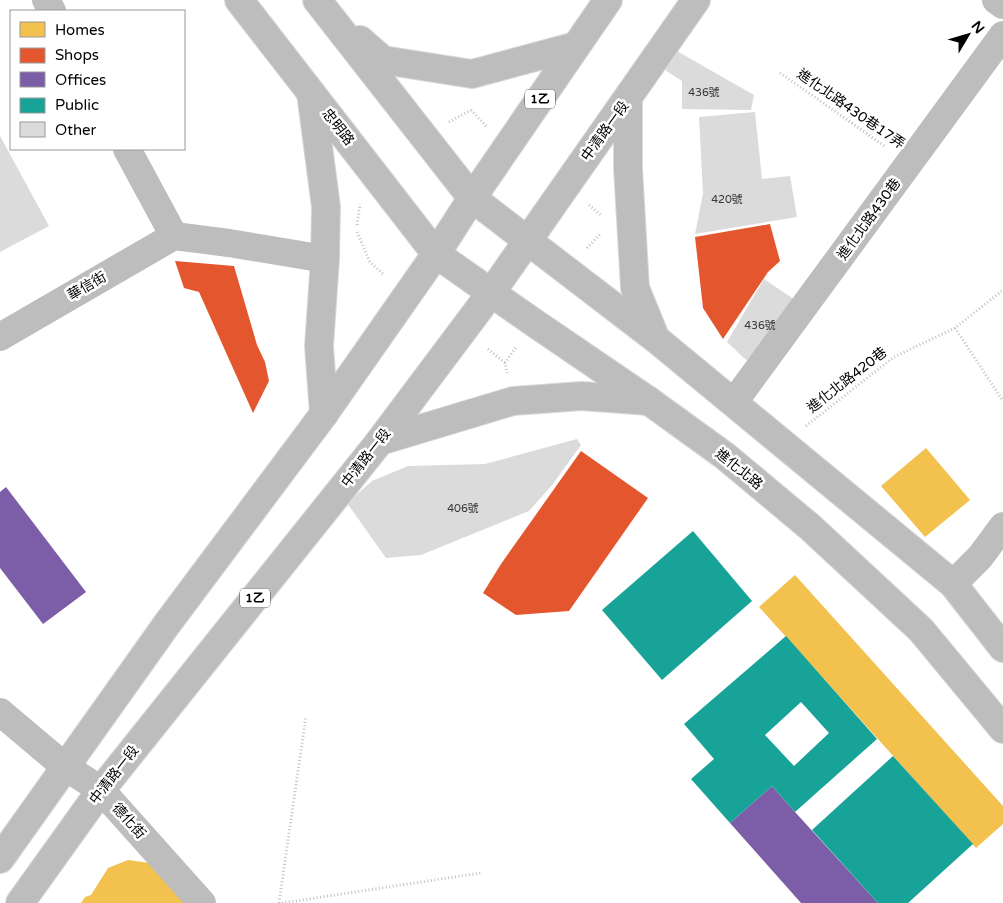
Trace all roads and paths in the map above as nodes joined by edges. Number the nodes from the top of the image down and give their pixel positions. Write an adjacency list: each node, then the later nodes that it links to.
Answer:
1 (239, 0): 10 (main road, 忠明路)
2 (608, 0): 8 (main road, 1乙)
3 (696, 0): 11 (main road, 中清路一段 / 1乙)
4 (996, 0): 6 (main road)
5 (321, 5): 8 (main road); 16 (main road)
6 (1003, 5)
7 (1003, 35): 15 (main road, 進化北路430巷)
8 (576, 46): 16 (main road, 1乙)
9 (780, 72): 15 (path, 進化北路430巷17弄)
10 (310, 92): 22 (main road, 忠明路); 23 (main road)
11 (628, 99): 20 (main road, 中清路一段 / 1乙); 29 (main road)
12 (449, 122): 13 (path)
13 (490, 129)
14 (128, 150): 19 (main road)
15 (909, 163): 34 (main road, 進化北路430巷)
16 (472, 198): 20 (main road); 22 (main road, 1乙)
17 (360, 204): 24 (path)
18 (604, 230): 21 (path)
19 (174, 236): 23 (main road); 28 (main road, 華信街)
20 (526, 240): 26 (main road, 中清路一段 / 1乙); 29 (main road)
21 (585, 250)
22 (436, 254): 26 (main road, 進化北路); 35 (main road, 1乙)
23 (325, 258): 35 (main road)
24 (383, 274)
25 (1003, 290): 27 (path, 進化北路420巷)
26 (490, 293): 32 (main road, 進化北路); 36 (main road, 中清路一段 / 1乙)
27 (955, 328): 33 (path); 37 (path, 進化北路420巷)
28 (0, 337)
29 (656, 339): 34 (main road)
30 (516, 347): 31 (path)
31 (488, 349)
32 (650, 401): 36 (main road); 43 (main road, 進化北路)
33 (1003, 401)
34 (734, 402): 37 (main road)
35 (324, 414): 44 (main road, 1乙)
36 (380, 442): 45 (main road, 中清路一段 / 1乙)
37 (784, 444): 39 (main road)
38 (1003, 526): 39 (main road)
39 (953, 584): 40 (main road)
40 (1003, 648)
41 (0, 712): 44 (main road, 德化街)
42 (306, 716): 50 (path)
43 (1003, 729)
44 (64, 766): 45 (main road, 德化街); 46 (main road, 1乙)
45 (101, 790): 48 (main road, 中清路一段 / 1乙); 49 (main road, 德化街)
46 (0, 859)
47 (481, 873): 50 (path)
48 (20, 903)
49 (202, 903)
50 (281, 903)

